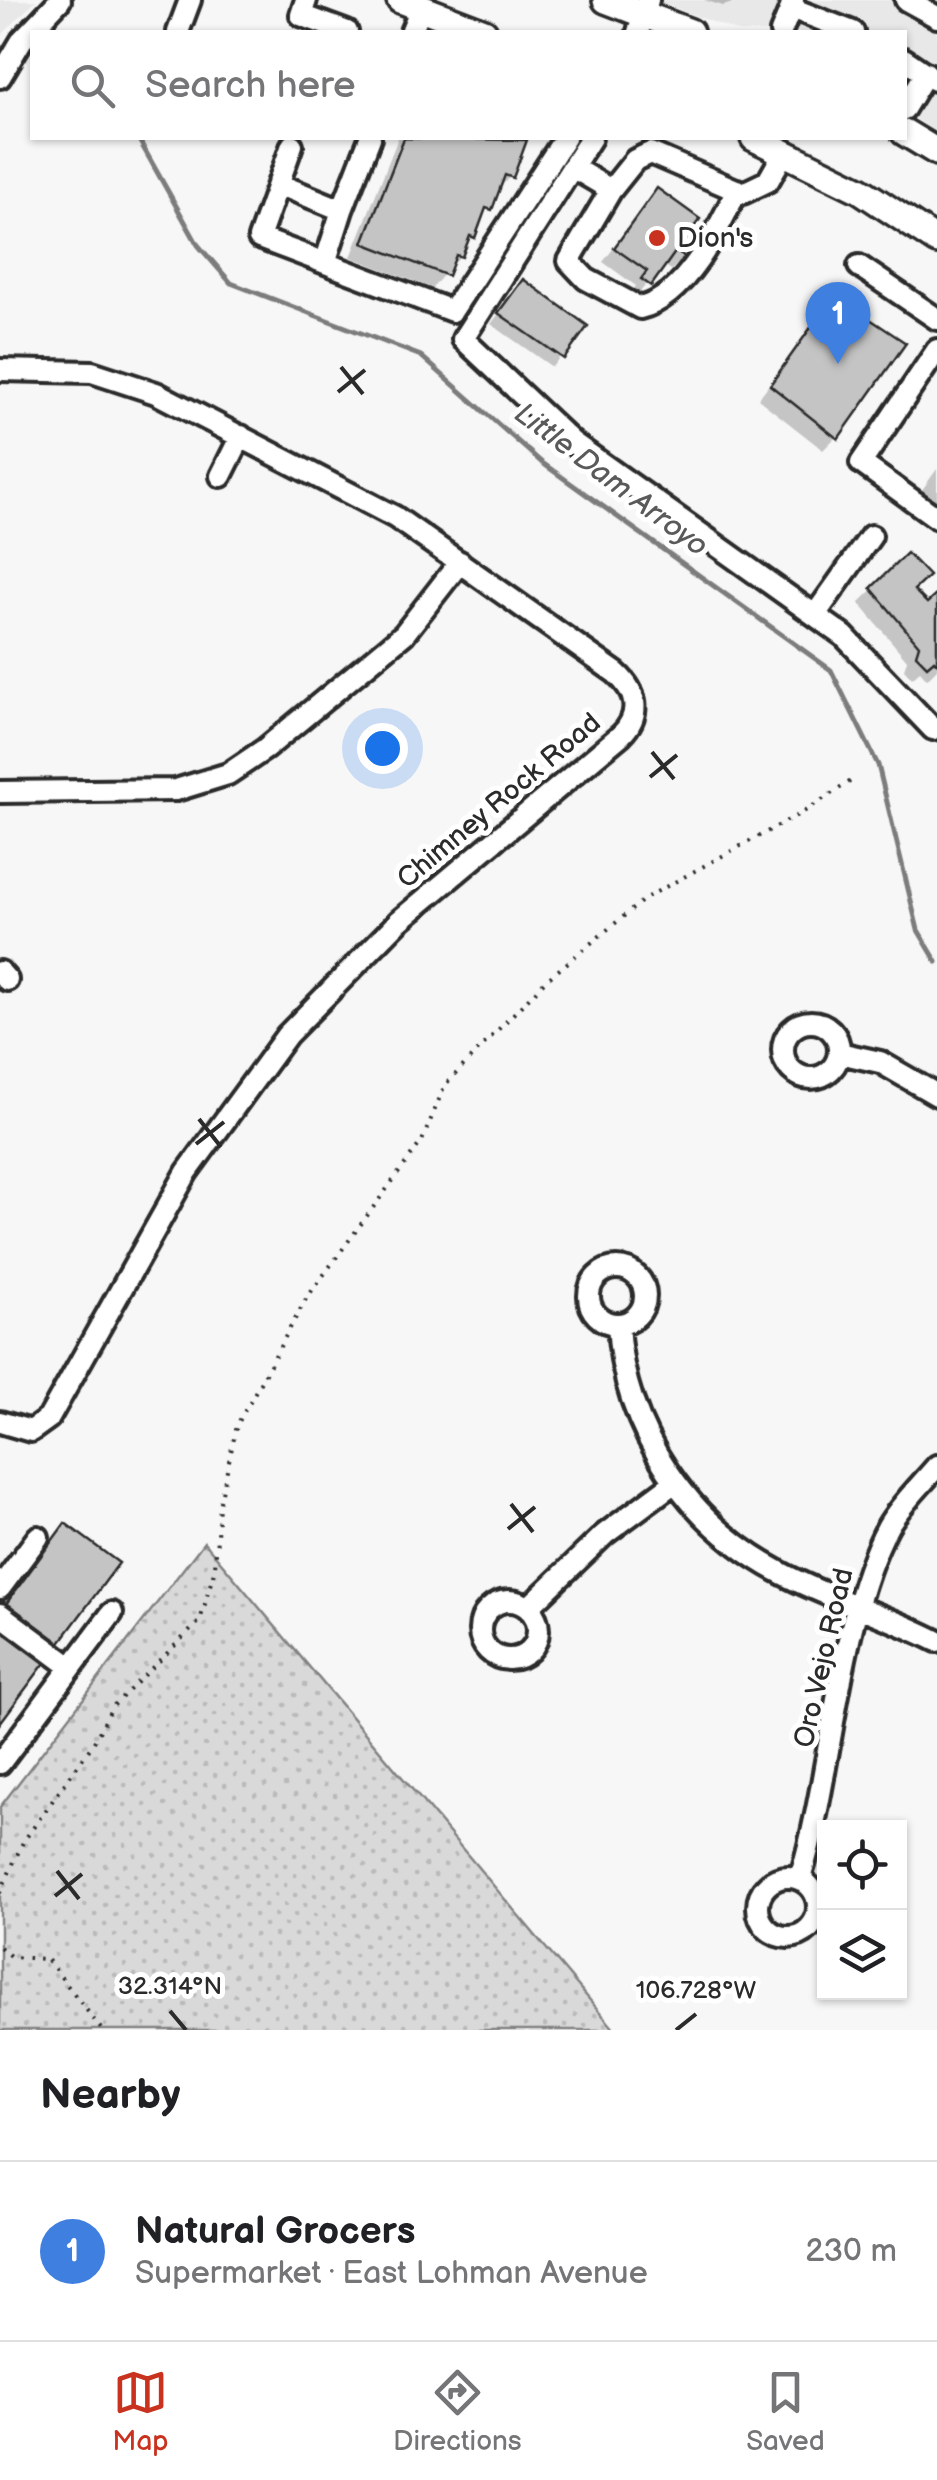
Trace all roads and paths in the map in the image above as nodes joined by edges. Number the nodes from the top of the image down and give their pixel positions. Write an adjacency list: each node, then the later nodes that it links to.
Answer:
1 (60, 0): 10 (street)
2 (190, 0): 11 (street)
3 (606, 0): 8 (main road)
4 (906, 0): 9 (street)
5 (411, 4): 13 (street); 14 (main road)
6 (792, 4): 16 (street); 17 (street)
7 (304, 7): 12 (street)
8 (643, 10): 15 (main road)
9 (937, 17)
10 (38, 30)
11 (179, 30)
12 (344, 30)
13 (411, 30)
14 (479, 30)
15 (686, 30)
16 (782, 30)
17 (848, 30)
18 (30, 40): 20 (street)
19 (907, 61): 21 (street)
20 (0, 76)
21 (931, 77): 22 (street)
22 (907, 105)
23 (907, 134): 30 (main road)
24 (369, 140): 35 (street)
25 (564, 140): 37 (street)
26 (590, 140): 31 (street)
27 (759, 140): 29 (main road)
28 (292, 145): 32 (street)
29 (785, 151): 34 (street); 36 (main road)
30 (937, 152)
31 (572, 167): 33 (street); 47 (street)
32 (278, 184): 35 (street); 37 (street)
33 (611, 190): 34 (street); 34 (street)
34 (737, 190)
35 (342, 210): 37 (street)
36 (937, 241)
37 (325, 263)
38 (860, 266): 39 (street)
39 (933, 308)
40 (937, 350): 44 (street)
41 (0, 370): 42 (street, Chimney Rock Road)
42 (241, 436): 43 (street); 46 (street, Chimney Rock Road)
43 (221, 476)
44 (937, 518)
45 (872, 536): 47 (street)
46 (460, 562): 50 (street); 54 (street, Chimney Rock Road)
47 (815, 615): 48 (street)
48 (937, 727)
49 (854, 779): 67 (path)
50 (0, 792)
51 (838, 1053): 52 (street)
52 (937, 1095)
53 (618, 1324): 56 (street)
54 (0, 1422)
55 (937, 1466): 59 (street, Oro Vejo Road)
56 (675, 1482): 59 (street); 60 (street)
57 (38, 1538): 58 (street)
58 (0, 1588)
59 (859, 1605): 63 (street); 66 (street, Oro Vejo Road)
60 (528, 1608)
61 (112, 1612): 64 (street)
62 (0, 1614): 64 (street)
63 (937, 1641)
64 (71, 1667): 65 (street)
65 (0, 1764)
66 (800, 1879)
67 (0, 1893)
68 (0, 1947): 69 (path)
69 (102, 2030)

